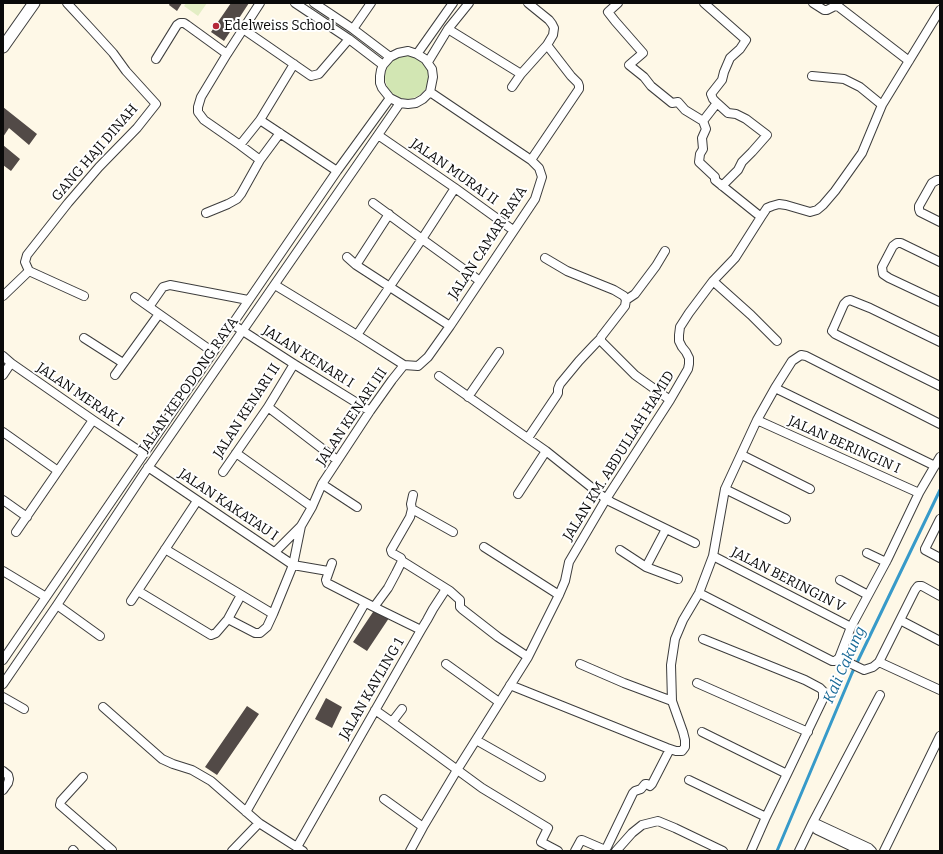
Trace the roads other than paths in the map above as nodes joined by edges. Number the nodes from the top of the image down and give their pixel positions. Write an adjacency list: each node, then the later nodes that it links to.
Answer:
1 (34, 3): 19 (street)
2 (67, 3): 59 (street, GANG HAJI DINAH)
3 (260, 3): 14 (street)
4 (295, 3): 17 (street)
5 (314, 3): 15 (street)
6 (371, 3): 15 (street)
7 (453, 3): 21 (street)
8 (469, 3): 16 (street)
9 (528, 3): 18 (street)
10 (618, 3): 37 (street)
11 (704, 3): 34 (street)
12 (813, 3): 24 (street)
13 (940, 10): 24 (street, JALAN KM. ABDULLAH HAMID)
14 (243, 29): 20 (street); 26 (street)
15 (353, 29): 22 (street)
16 (448, 29): 25 (street); 28 (street)
17 (349, 39): 26 (street); 27 (street)
18 (546, 45): 28 (street); 42 (street)
19 (3, 47)
20 (227, 54): 23 (street); 40 (street)
21 (417, 54): 22 (street); 25 (street)
22 (390, 57): 27 (street)
23 (156, 59)
24 (909, 61): 35 (street, JALAN KM. ABDULLAH HAMID)
25 (428, 62): 31 (street)
26 (294, 64): 36 (street)
27 (383, 64): 32 (street)
28 (521, 74): 30 (street)
29 (812, 76): 35 (street)
30 (512, 87)
31 (430, 92): 33 (street); 42 (street, JALAN CAMAR RAYA)
32 (390, 98): 33 (street); 43 (street, JALAN KEPODONG RAYA)
33 (400, 103): 39 (street, JALAN KEPODONG RAYA)
34 (717, 103): 37 (street); 45 (street)
35 (882, 105): 50 (street, JALAN KM. ABDULLAH HAMID)
36 (260, 120): 38 (street); 40 (street)
37 (703, 121): 45 (street)
38 (280, 134): 41 (street); 43 (street)
39 (378, 135): 46 (street, JALAN MURAI II); 62 (street, JALAN KEPODONG RAYA)
40 (240, 145): 41 (street)
41 (260, 160): 48 (street)
42 (531, 160): 52 (street, JALAN CAMAR RAYA)
43 (337, 171): 67 (street, JALAN KEPODONG RAYA)
44 (938, 180): 51 (street)
45 (722, 186): 50 (street)
46 (455, 188): 52 (street, JALAN MURAI II); 53 (street)
47 (373, 203): 49 (street)
48 (206, 213)
49 (389, 214): 53 (street); 58 (street)
50 (760, 217): 61 (street, JALAN KM. ABDULLAH HAMID)
51 (940, 222)
52 (513, 230): 60 (street, JALAN CAMAR RAYA)
53 (422, 240): 60 (street); 63 (street)
54 (665, 251): 68 (street)
55 (347, 257): 58 (street)
56 (545, 258): 68 (street)
57 (940, 262): 69 (street)
58 (356, 265): 63 (street)
59 (29, 271): 64 (street); 65 (street)
60 (480, 281): 73 (street, JALAN CAMAR RAYA)
61 (713, 281): 78 (street); 93 (street, JALAN KM. ABDULLAH HAMID)
62 (274, 285): 74 (street, JALAN KEPODONG RAYA); 75 (street)
63 (390, 286): 73 (street); 75 (street)
64 (3, 296)
65 (84, 296)
66 (135, 297): 70 (street)
67 (248, 300): 70 (street); 72 (street, JALAN KEPODONG RAYA)
68 (626, 300): 77 (street)
69 (940, 302)
70 (149, 308): 71 (street)
71 (159, 314): 80 (street); 84 (street)
72 (232, 324): 74 (street, JALAN KENARI I); 80 (street, JALAN KEPODONG RAYA)
73 (450, 326): 86 (street, JALAN CAMAR RAYA)
74 (242, 331): 85 (street, JALAN KENARI I); 103 (street, JALAN KEPODONG RAYA)
75 (357, 335): 86 (street)
76 (84, 338): 84 (street)
77 (600, 339): 93 (street); 100 (street)
78 (777, 341)
79 (940, 342): 90 (street)
80 (213, 352): 101 (street, JALAN KEPODONG RAYA)
81 (499, 352): 92 (street)
82 (3, 356): 83 (street, JALAN MERAK I)
83 (11, 363): 87 (street); 96 (street, JALAN MERAK I)
84 (123, 363): 88 (street)
85 (294, 364): 94 (street, JALAN KENARI II); 95 (street, JALAN KENARI I)
86 (404, 365): 95 (street, JALAN KENARI III)
87 (3, 375)
88 (115, 375)
89 (439, 376): 92 (street)
90 (940, 386)
91 (775, 388): 97 (street); 98 (street); 109 (street)
92 (468, 397): 100 (street)
93 (670, 400): 119 (street, JALAN KM. ABDULLAH HAMID)
94 (268, 407): 104 (street, JALAN KENARI II); 107 (street)
95 (370, 411): 107 (street, JALAN KENARI III)
96 (93, 420): 101 (street, JALAN MERAK I); 111 (street)
97 (758, 420): 105 (street); 116 (street, JALAN BERINGIN I)
98 (940, 424)
99 (3, 432): 111 (street)
100 (528, 438): 102 (street)
101 (146, 450): 103 (street, JALAN MERAK I); 108 (street, JALAN KEPODONG RAYA)
102 (546, 451): 117 (street); 119 (street)
103 (158, 453): 110 (street, JALAN KEPODONG RAYA)
104 (236, 453): 112 (street, JALAN KENARI II); 122 (street)
105 (742, 455): 114 (street); 115 (street)
106 (940, 457): 109 (street)
107 (338, 460): 113 (street, JALAN KENARI III)
108 (136, 466): 110 (street, JALAN KAKATAU I); 154 (street, JALAN KEPODONG RAYA)
109 (935, 466): 116 (street)
110 (146, 469): 121 (street, JALAN KAKATAU I); 157 (street, JALAN KEPODONG RAYA)
111 (58, 471): 125 (street)
112 (223, 472)
113 (322, 484): 122 (street, JALAN KENARI III); 123 (street, JALAN KENARI III)
114 (725, 489): 126 (street); 138 (street)
115 (810, 489)
116 (919, 493): 141 (street)
117 (518, 494)
118 (412, 495): 124 (street)
119 (606, 499): 129 (street); 152 (street, JALAN KM. ABDULLAH HAMID)
120 (3, 500): 125 (street)
121 (197, 501): 134 (street); 136 (street, JALAN KAKATAU I)
122 (312, 507): 128 (street, JALAN KENARI III)
123 (357, 507)
124 (412, 509): 131 (street); 140 (street)
125 (27, 517): 130 (street)
126 (786, 519)
127 (940, 520): 139 (street)
128 (301, 526): 136 (street, JALAN KENARI III); 142 (street, JALAN KENARI III)
129 (666, 529): 132 (street); 143 (street)
130 (16, 532)
131 (453, 532)
132 (695, 543)
133 (484, 547): 152 (street)
134 (165, 549): 148 (street); 150 (street)
135 (620, 550): 143 (street)
136 (275, 552): 142 (street, JALAN KAKATAU I)
137 (867, 553): 141 (street)
138 (713, 556): 149 (street); 162 (street, JALAN BERINGIN V)
139 (940, 558)
140 (402, 561): 147 (street); 158 (street)
141 (886, 562): 151 (street)
142 (293, 565): 156 (street); 159 (street, JALAN KENARI III)
143 (646, 567): 145 (street)
144 (3, 571): 154 (street)
145 (678, 579)
146 (840, 580): 151 (street)
147 (446, 588): 163 (street, JALAN KAVLING 1); 167 (street)
148 (138, 591): 155 (street); 160 (street)
149 (699, 593): 168 (street); 180 (street)
150 (241, 595): 159 (street); 160 (street)
151 (868, 595): 162 (street)
152 (559, 596): 167 (street, JALAN KM. ABDULLAH HAMID)
153 (940, 596): 161 (street)
154 (46, 597): 169 (street, JALAN KEPODONG RAYA)
155 (131, 601)
156 (365, 603): 158 (street); 199 (street)
157 (57, 605): 164 (street); 174 (street, JALAN KEPODONG RAYA)
158 (374, 607): 163 (street)
159 (273, 614): 160 (street, JALAN KENARI III)
160 (228, 619)
161 (900, 620): 166 (street); 170 (street)
162 (851, 627): 168 (street)
163 (421, 630): 184 (street, JALAN KAVLING 1)
164 (100, 636)
165 (704, 638): 187 (street)
166 (940, 641)
167 (528, 658): 175 (street, JALAN KM. ABDULLAH HAMID)
168 (842, 659): 170 (street)
169 (3, 660)
170 (879, 662): 176 (street)
171 (446, 664): 179 (street)
172 (580, 664): 180 (street)
173 (697, 683): 187 (street)
174 (3, 684)
175 (510, 685): 179 (street, JALAN KM. ABDULLAH HAMID); 190 (street)
176 (940, 690)
177 (880, 695): 202 (street)
178 (3, 697): 183 (street)
179 (499, 702): 189 (street, JALAN KM. ABDULLAH HAMID)
180 (672, 702): 190 (street)
181 (103, 707): 199 (street)
182 (402, 709): 185 (street)
183 (24, 710)
184 (375, 710): 185 (street); 204 (street, JALAN KAVLING 1)
185 (392, 722): 191 (street)
186 (702, 732): 193 (street)
187 (808, 732): 193 (street)
188 (940, 736): 216 (street)
189 (476, 740): 191 (street, JALAN KM. ABDULLAH HAMID); 195 (street)
190 (670, 749): 209 (street)
191 (457, 770): 203 (street, JALAN KM. ABDULLAH HAMID); 208 (street)
192 (3, 771): 197 (street)
193 (787, 774): 200 (street)
194 (84, 777): 205 (street)
195 (541, 777)
196 (689, 780): 200 (street)
197 (3, 790)
198 (384, 799): 203 (street)
199 (246, 812): 201 (street)
200 (766, 817): 212 (street)
201 (259, 824): 204 (street); 206 (street)
202 (812, 824): 213 (street); 214 (street); 215 (street)
203 (423, 827): 207 (street, JALAN KM. ABDULLAH HAMID)
204 (300, 849)
205 (112, 851)
206 (232, 851)
207 (410, 851)
208 (558, 851)
209 (575, 851)
210 (616, 851): 211 (street)
211 (723, 851)
212 (751, 851)
213 (799, 851)
214 (861, 851)
215 (872, 851)
216 (884, 851)

